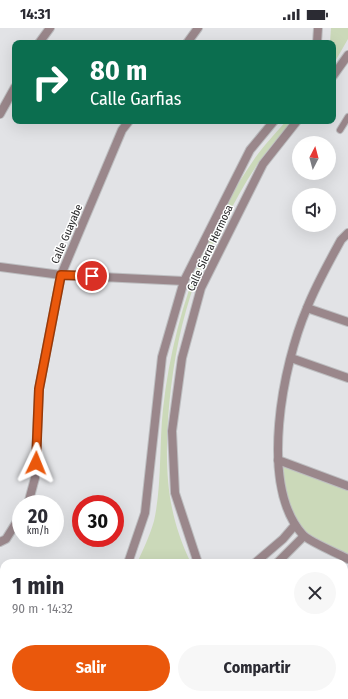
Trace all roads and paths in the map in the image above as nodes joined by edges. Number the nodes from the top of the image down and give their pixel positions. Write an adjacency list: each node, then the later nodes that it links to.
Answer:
1 (50, 28): 4 (street)
2 (198, 28): 5 (street)
3 (318, 28): 6 (street)
4 (41, 40)
5 (189, 40)
6 (317, 40)
7 (348, 55): 8 (street)
8 (336, 72)
9 (12, 92): 10 (street)
10 (0, 114)
11 (348, 118): 15 (lane)
12 (127, 124): 18 (street, Calle Guayabe)
13 (272, 124): 19 (street, Calle Sierra Hermosa)
14 (295, 124): 32 (street, Calle Sierra Hermosa)
15 (340, 130)
16 (348, 233): 20 (street)
17 (0, 267): 18 (street)
18 (61, 275): 19 (street); 26 (street, Calle Guayabe)
19 (184, 281): 31 (street, Calle Sierra Hermosa)
20 (307, 308): 21 (street); 22 (street)
21 (348, 322)
22 (291, 358): 23 (street); 24 (street)
23 (348, 378)
24 (278, 460): 25 (street); 27 (street)
25 (348, 486)
26 (30, 495)
27 (295, 525): 29 (street); 33 (street)
28 (12, 530): 30 (street)
29 (304, 536): 34 (street); 35 (street)
30 (0, 542)
31 (129, 559)
32 (197, 559)
33 (260, 559)
34 (281, 559)
35 (348, 559)

